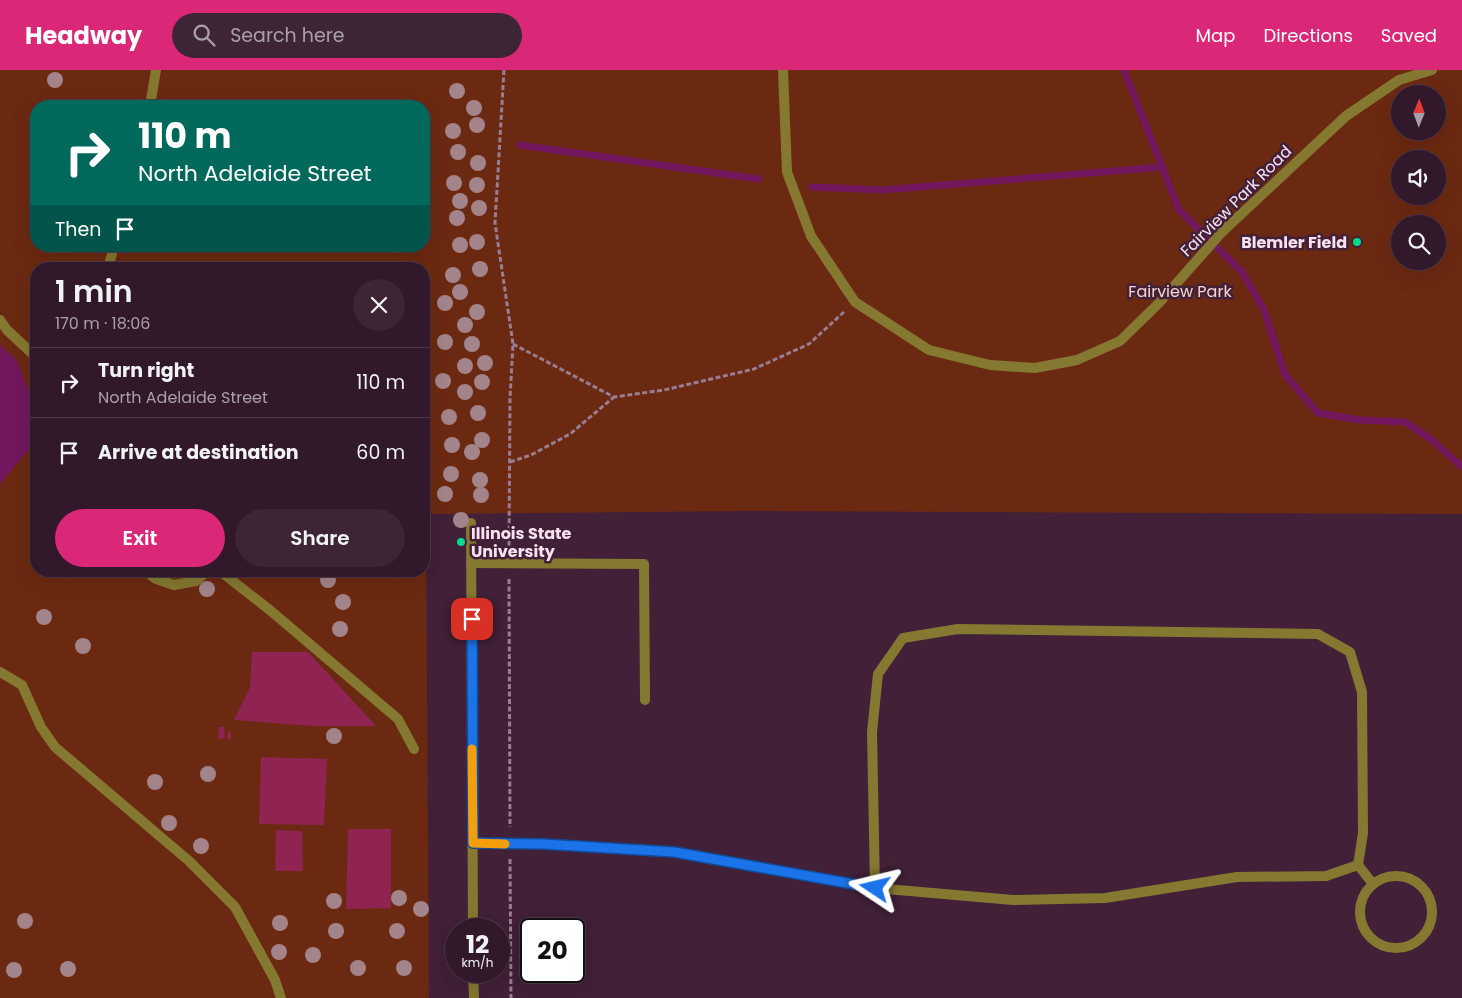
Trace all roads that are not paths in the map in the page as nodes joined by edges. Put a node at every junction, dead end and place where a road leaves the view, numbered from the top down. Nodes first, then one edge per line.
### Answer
1 (156, 70) edge
2 (783, 70) edge
3 (1432, 70) edge
4 (151, 100) edge
5 (0, 320) edge
6 (30, 351) edge
7 (471, 522) dead end
8 (471, 563) junction
9 (154, 577) edge
10 (200, 577) edge
11 (228, 577) edge
12 (0, 672) edge
13 (644, 700) dead end
14 (414, 749) dead end
15 (473, 843) junction
16 (1358, 865) junction
17 (1373, 884) junction
18 (875, 888) junction
19 (473, 918) edge
20 (473, 983) edge
21 (281, 998) edge
22 (474, 998) edge

1 - 4 street
2 - 3 street, Fairview Park Road
5 - 6 street
7 - 8 street
8 - 13 street
8 - 15 street
9 - 10 street
11 - 14 street
12 - 21 street
15 - 18 street
15 - 19 street
16 - 17 street
16 - 18 street
16 - 18 street
17 - 17 street
20 - 22 street

